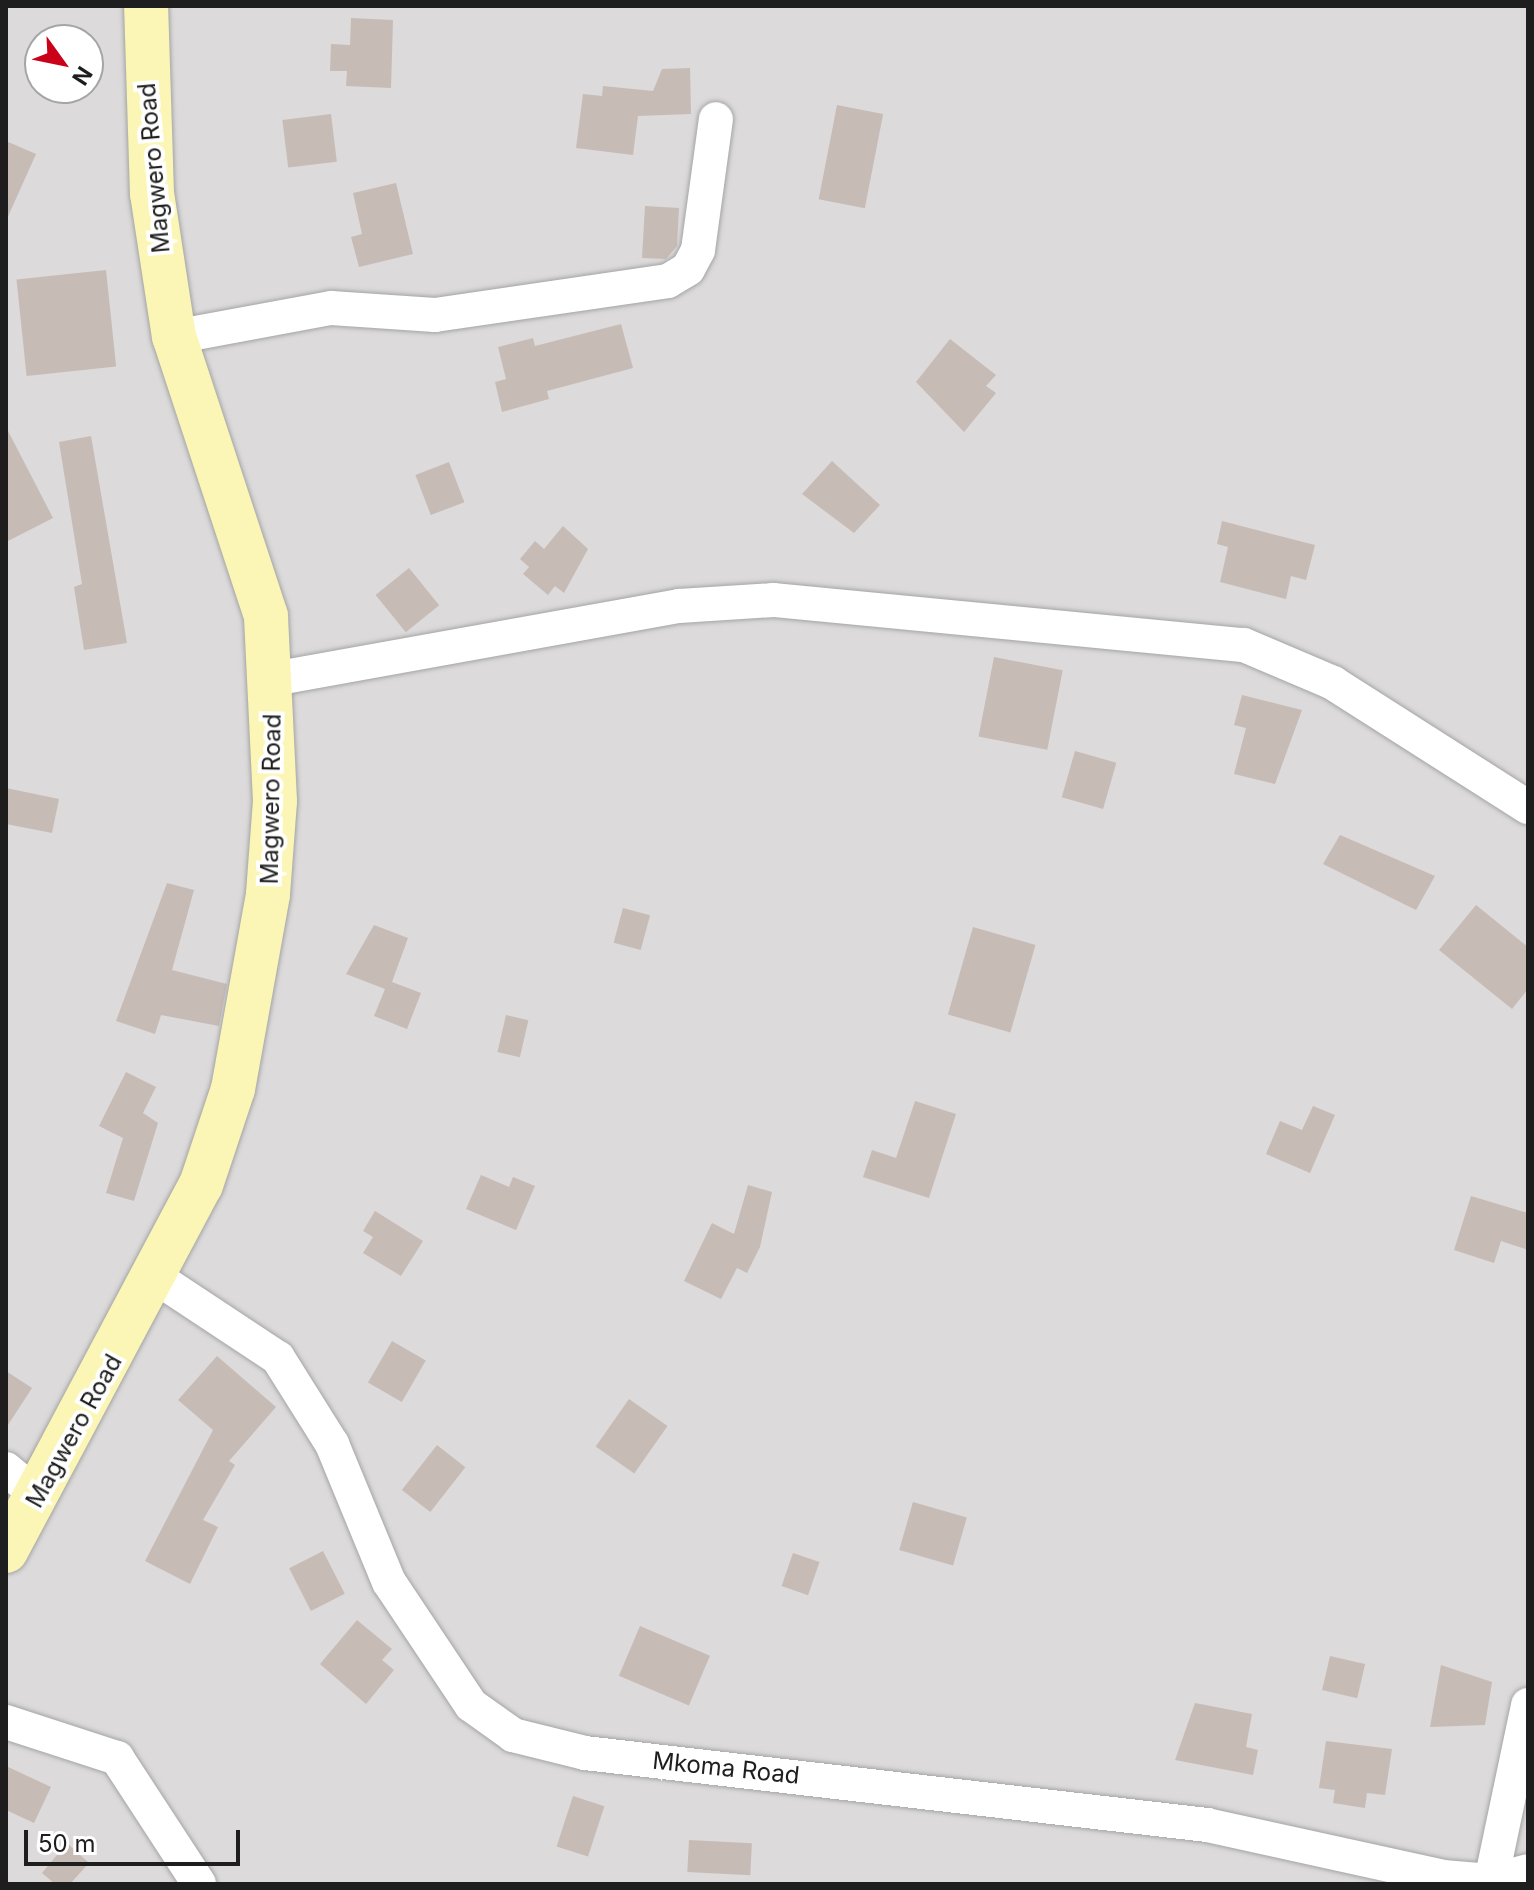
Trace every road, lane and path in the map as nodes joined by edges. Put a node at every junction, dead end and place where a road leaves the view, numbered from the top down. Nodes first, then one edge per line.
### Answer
1 (146, 6) edge
2 (716, 119) dead end
3 (174, 337) junction
4 (273, 679) junction
5 (1528, 807) edge
6 (157, 1278) junction
7 (22, 1482) edge
8 (6, 1551) edge
9 (1528, 1705) edge
10 (6, 1722) edge
11 (1528, 1871) edge
12 (1491, 1881) junction
13 (199, 1884) edge

1 - 3 street, Magwero Road
2 - 3 street
3 - 4 street, Magwero Road
4 - 5 street
4 - 6 street, Magwero Road
6 - 7 street, Magwero Road
6 - 12 street, Mkoma Road
7 - 8 street, Magwero Road
9 - 12 street
10 - 13 street
11 - 12 street, Mkoma Road

